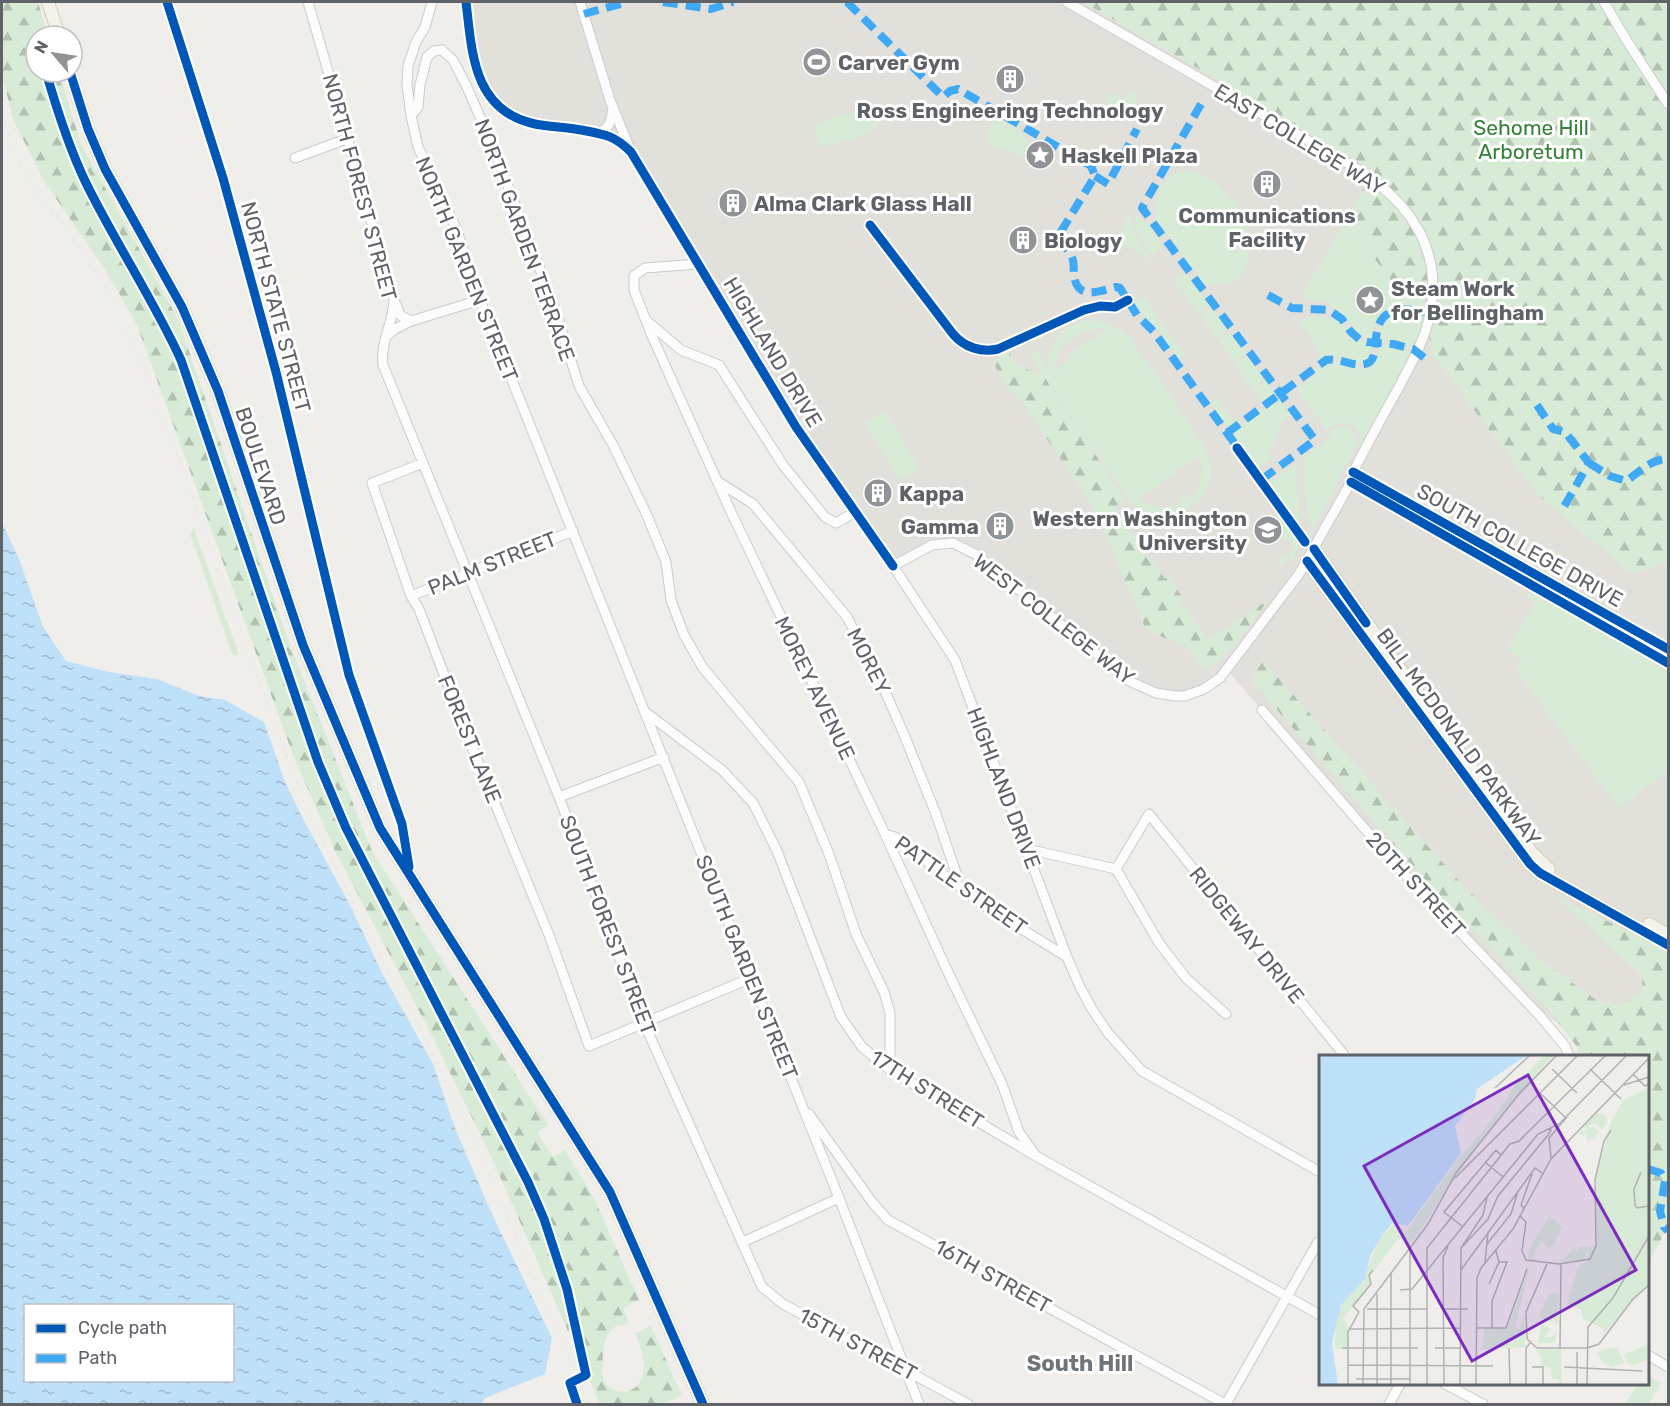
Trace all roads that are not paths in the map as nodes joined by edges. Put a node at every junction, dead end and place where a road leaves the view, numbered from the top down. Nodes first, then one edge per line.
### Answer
1 (48, 2) edge
2 (167, 2) edge
3 (308, 2) edge
4 (432, 2) edge
5 (466, 2) edge
6 (580, 2) edge
7 (1067, 2) edge
8 (1604, 2) edge
9 (55, 24) edge
10 (74, 84) edge
11 (1668, 104) edge
12 (613, 107) junction
13 (411, 116) junction
14 (596, 133) junction
15 (349, 138) junction
16 (631, 152) junction
17 (294, 158) dead end
18 (699, 264) junction
19 (394, 299) junction
20 (480, 300) junction
21 (411, 321) junction
22 (646, 321) junction
23 (385, 339) junction
24 (423, 463) junction
25 (1353, 472) junction
26 (717, 481) junction
27 (1351, 482) junction
28 (855, 512) junction
29 (573, 531) junction
30 (1310, 555) junction
31 (893, 566) junction
32 (467, 573) junction
33 (411, 596) junction
34 (1668, 649) edge
35 (1668, 663) edge
36 (642, 709) junction
37 (1262, 710) dead end
38 (664, 757) junction
39 (559, 797) junction
40 (885, 834) junction
41 (1028, 849) junction
42 (1116, 869) junction
43 (410, 876) junction
44 (957, 883) junction
45 (1668, 935) edge
46 (1668, 945) edge
47 (1067, 957) junction
48 (751, 978) junction
49 (1226, 1014) dead end
50 (644, 1023) junction
51 (1344, 1055) edge
52 (1569, 1055) edge
53 (890, 1070) junction
54 (801, 1102) junction
55 (1036, 1156) junction
56 (1319, 1171) edge
57 (839, 1198) junction
58 (743, 1242) junction
59 (1317, 1242) dead end
60 (756, 1274) joint
61 (1286, 1296) junction
62 (1319, 1314) edge
63 (1649, 1356) edge
64 (1668, 1367) edge
65 (905, 1370) junction
66 (1399, 1385) edge
67 (1449, 1385) edge
68 (704, 1403) edge
69 (919, 1404) edge
70 (969, 1404) edge
71 (1226, 1404) edge
72 (1389, 1404) edge
73 (1483, 1404) edge

1 - 9 main road
2 - 43 street, NORTH STATE STREET
3 - 15 street, NORTH FOREST STREET
4 - 13 street, NORTH GARDEN STREET
5 - 14 street
6 - 12 street, HIGHLAND DRIVE
7 - 25 street, EAST COLLEGE WAY
8 - 11 street
10 - 43 main road, BOULEVARD
12 - 14 street
12 - 16 street, HIGHLAND DRIVE
13 - 20 street, NORTH GARDEN STREET
13 - 53 street, NORTH GARDEN TERRACE
14 - 16 street
15 - 17 street
15 - 19 street, NORTH FOREST STREET
16 - 18 street, HIGHLAND DRIVE
18 - 22 street, MOREY AVENUE
18 - 28 street, HIGHLAND DRIVE
19 - 21 street
19 - 23 street, NORTH FOREST STREET
20 - 21 street
20 - 29 street, NORTH GARDEN STREET
21 - 23 street
22 - 26 street, MOREY AVENUE
22 - 28 street
23 - 24 street, NORTH FOREST STREET
24 - 32 street, NORTH FOREST STREET
24 - 33 street, FOREST LANE
25 - 27 street, WEST COLLEGE WAY
25 - 34 street, SOUTH COLLEGE DRIVE
26 - 40 street, MOREY AVENUE
26 - 44 street, MOREY
27 - 30 street, WEST COLLEGE WAY
27 - 35 street, SOUTH COLLEGE DRIVE
28 - 31 street, HIGHLAND DRIVE
29 - 32 street, PALM STREET
29 - 36 street, SOUTH GARDEN STREET
30 - 31 street, WEST COLLEGE WAY
30 - 45 main road, BILL MCDONALD PARKWAY
30 - 46 main road, BILL MCDONALD PARKWAY
31 - 41 street, HIGHLAND DRIVE
32 - 33 street, PALM STREET
32 - 39 street, SOUTH FOREST STREET
33 - 50 street, FOREST LANE
36 - 38 street, SOUTH GARDEN STREET
36 - 53 street, 17TH STREET
37 - 52 street, 20TH STREET
38 - 39 street
38 - 48 street, SOUTH GARDEN STREET
39 - 50 street, SOUTH FOREST STREET
40 - 44 street, PATTLE STREET
40 - 55 street, MOREY AVENUE
41 - 42 street
41 - 47 street, HIGHLAND DRIVE
42 - 49 street
42 - 51 street, RIDGEWAY DRIVE
43 - 68 main road, BOULEVARD
44 - 47 street, PATTLE STREET
47 - 56 street, HIGHLAND DRIVE
48 - 50 street
48 - 54 street, SOUTH GARDEN STREET
50 - 58 street, SOUTH FOREST STREET
53 - 55 street, 17TH STREET
54 - 57 street, SOUTH GARDEN STREET
54 - 71 street, 16TH STREET
55 - 61 street, 17TH STREET
57 - 58 street
57 - 65 street, SOUTH GARDEN STREET
58 - 60 street, SOUTH FOREST STREET
59 - 61 street
60 - 65 street, 15TH STREET
61 - 62 street, 17TH STREET
61 - 71 street
63 - 64 street
65 - 69 street, SOUTH GARDEN STREET
65 - 70 street, 15TH STREET
66 - 72 street
67 - 73 street

